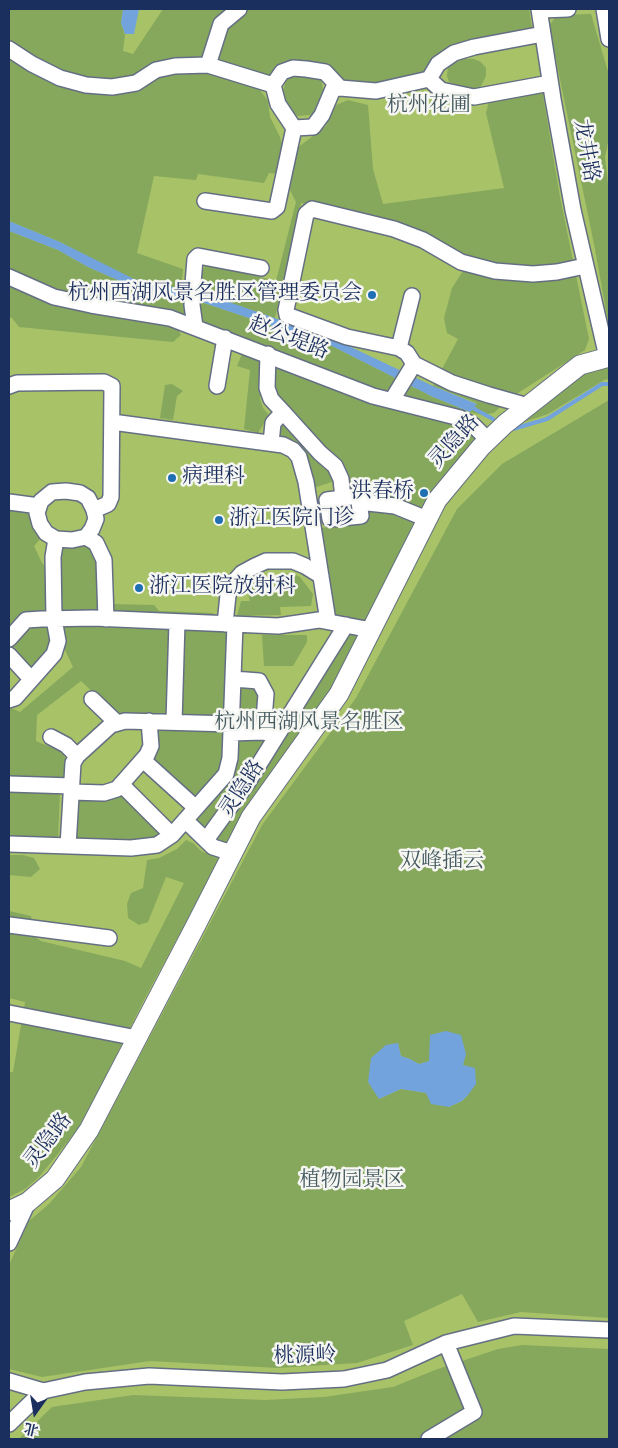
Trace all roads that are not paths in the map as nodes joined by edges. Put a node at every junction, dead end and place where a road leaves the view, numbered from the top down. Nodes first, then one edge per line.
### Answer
1 (239, 9) edge
2 (568, 9) edge
3 (604, 9) edge
4 (539, 10) edge
5 (543, 34) junction
6 (609, 39) edge
7 (9, 48) edge
8 (208, 65) junction
9 (428, 79) junction
10 (550, 83) junction
11 (273, 85) junction
12 (340, 88) junction
13 (294, 128) junction
14 (205, 201) dead end
15 (585, 266) junction
16 (260, 268) dead end
17 (9, 277) edge
18 (412, 296) dead end
19 (195, 327) junction
20 (225, 338) junction
21 (399, 348) junction
22 (268, 354) junction
23 (608, 357) edge
24 (412, 367) junction
25 (9, 386) edge
26 (217, 386) dead end
27 (392, 400) junction
28 (528, 406) junction
29 (283, 412) junction
30 (112, 422) junction
31 (488, 440) junction
32 (271, 443) junction
33 (343, 498) junction
34 (9, 502) edge
35 (359, 502) junction
36 (39, 506) junction
37 (94, 510) junction
38 (427, 518) junction
39 (86, 537) junction
40 (56, 539) junction
41 (321, 576) junction
42 (54, 619) junction
43 (106, 619) junction
44 (328, 621) junction
45 (177, 622) junction
46 (230, 624) junction
47 (346, 625) junction
48 (371, 630) junction
49 (9, 637) edge
50 (9, 655) edge
51 (31, 679) junction
52 (233, 679) junction
53 (92, 699) dead end
54 (9, 700) edge
55 (149, 721) junction
56 (174, 722) junction
57 (117, 723) junction
58 (231, 729) junction
59 (270, 734) junction
60 (51, 737) dead end
61 (77, 756) junction
62 (143, 760) junction
63 (9, 784) edge
64 (121, 784) junction
65 (71, 789) junction
66 (196, 808) junction
67 (185, 820) junction
68 (172, 835) junction
69 (206, 840) junction
70 (9, 844) edge
71 (68, 846) junction
72 (232, 853) junction
73 (9, 925) edge
74 (109, 938) dead end
75 (9, 1014) edge
76 (137, 1038) junction
77 (28, 1202) junction
78 (9, 1211) edge
79 (9, 1242) edge
80 (609, 1330) edge
81 (446, 1343) junction
82 (9, 1381) edge
83 (43, 1391) junction
84 (9, 1424) edge
85 (429, 1439) edge

1 - 8 street
2 - 4 street
3 - 6 street
4 - 5 street, 龙井路
5 - 9 street
5 - 10 street, 龙井路
7 - 8 street
8 - 11 street
9 - 10 street
9 - 12 street
10 - 15 street, 龙井路
11 - 12 street
11 - 13 street
12 - 13 street
13 - 14 street
15 - 21 street
15 - 23 street, 龙井路
16 - 19 street
17 - 19 street, 赵公堤路
18 - 21 street
19 - 20 street, 赵公堤路
20 - 22 street, 赵公堤路
20 - 26 street
21 - 24 street
22 - 27 street, 赵公堤路
22 - 29 street
23 - 28 main road, 灵隐路
24 - 27 street
24 - 28 street
25 - 30 street
27 - 31 street, 赵公堤路
28 - 31 main road, 灵隐路
29 - 32 street
29 - 33 street
30 - 32 street
30 - 37 street
31 - 38 main road, 灵隐路
32 - 41 street
33 - 35 street
33 - 35 street
34 - 36 street
35 - 38 street
36 - 37 street
36 - 40 street
37 - 39 street
38 - 48 main road, 灵隐路
39 - 40 street
39 - 43 street
40 - 42 street
41 - 44 street
41 - 46 street
42 - 43 street
42 - 49 street
42 - 51 street
43 - 45 street
44 - 46 street
44 - 47 street
45 - 46 street
45 - 56 street
46 - 52 street
47 - 48 street
47 - 59 street
48 - 72 main road, 灵隐路
50 - 51 street
51 - 54 street
52 - 58 street
52 - 59 street
53 - 57 street
55 - 56 street
55 - 57 street
55 - 62 street
56 - 58 street
57 - 61 street
58 - 59 street
58 - 66 street
59 - 69 street
60 - 61 street
61 - 65 street
62 - 64 street
62 - 66 street
63 - 65 street
64 - 65 street
64 - 68 street
65 - 71 street
66 - 67 street
67 - 68 street
67 - 69 street
68 - 71 street
69 - 72 street
70 - 71 street
72 - 76 main road, 灵隐路
73 - 74 street
75 - 76 street
76 - 77 main road, 灵隐路
77 - 78 main road, 灵隐路
77 - 79 street
80 - 81 street, 桃源岭
81 - 83 street, 桃源岭
81 - 85 street
82 - 83 street
83 - 84 street

